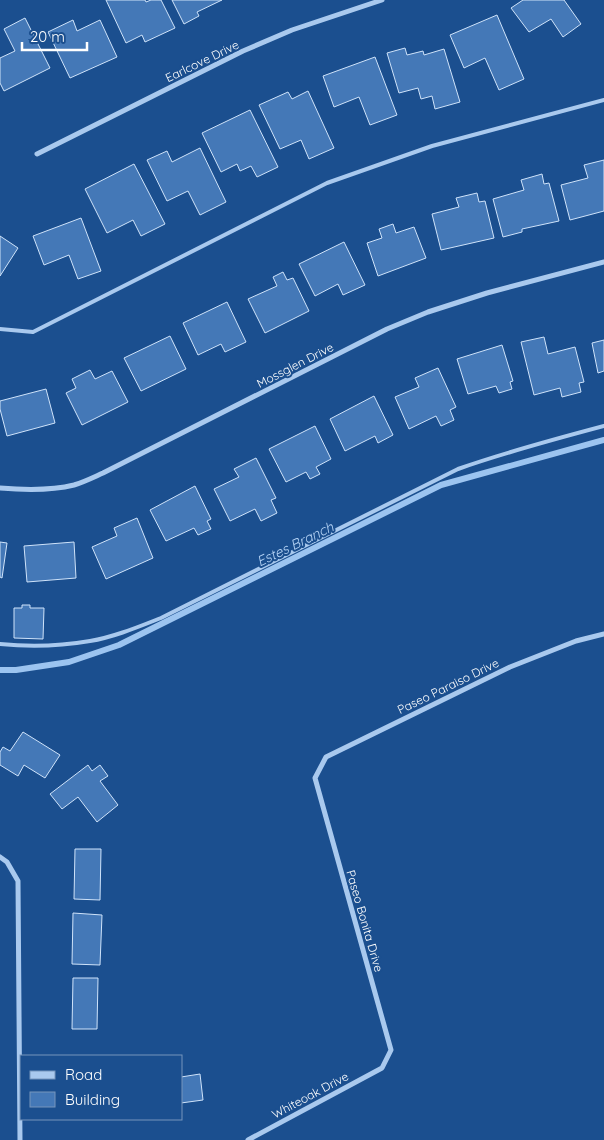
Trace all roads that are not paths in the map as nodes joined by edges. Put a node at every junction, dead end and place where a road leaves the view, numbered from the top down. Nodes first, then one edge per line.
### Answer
1 (382, 0) edge
2 (604, 100) edge
3 (36, 154) dead end
4 (604, 262) edge
5 (0, 329) edge
6 (604, 426) edge
7 (0, 488) edge
8 (604, 634) edge
9 (0, 644) edge
10 (315, 778) joint
11 (0, 857) edge
12 (382, 1068) joint
13 (20, 1140) edge
14 (248, 1140) edge

1 - 3 street, Earlcove Drive
2 - 5 lane
4 - 7 street, Mossglen Drive
6 - 9 lane
8 - 10 street, Paseo Paraiso Drive
10 - 12 street, Paseo Bonita Drive
11 - 13 street
12 - 14 street, Whiteoak Drive

